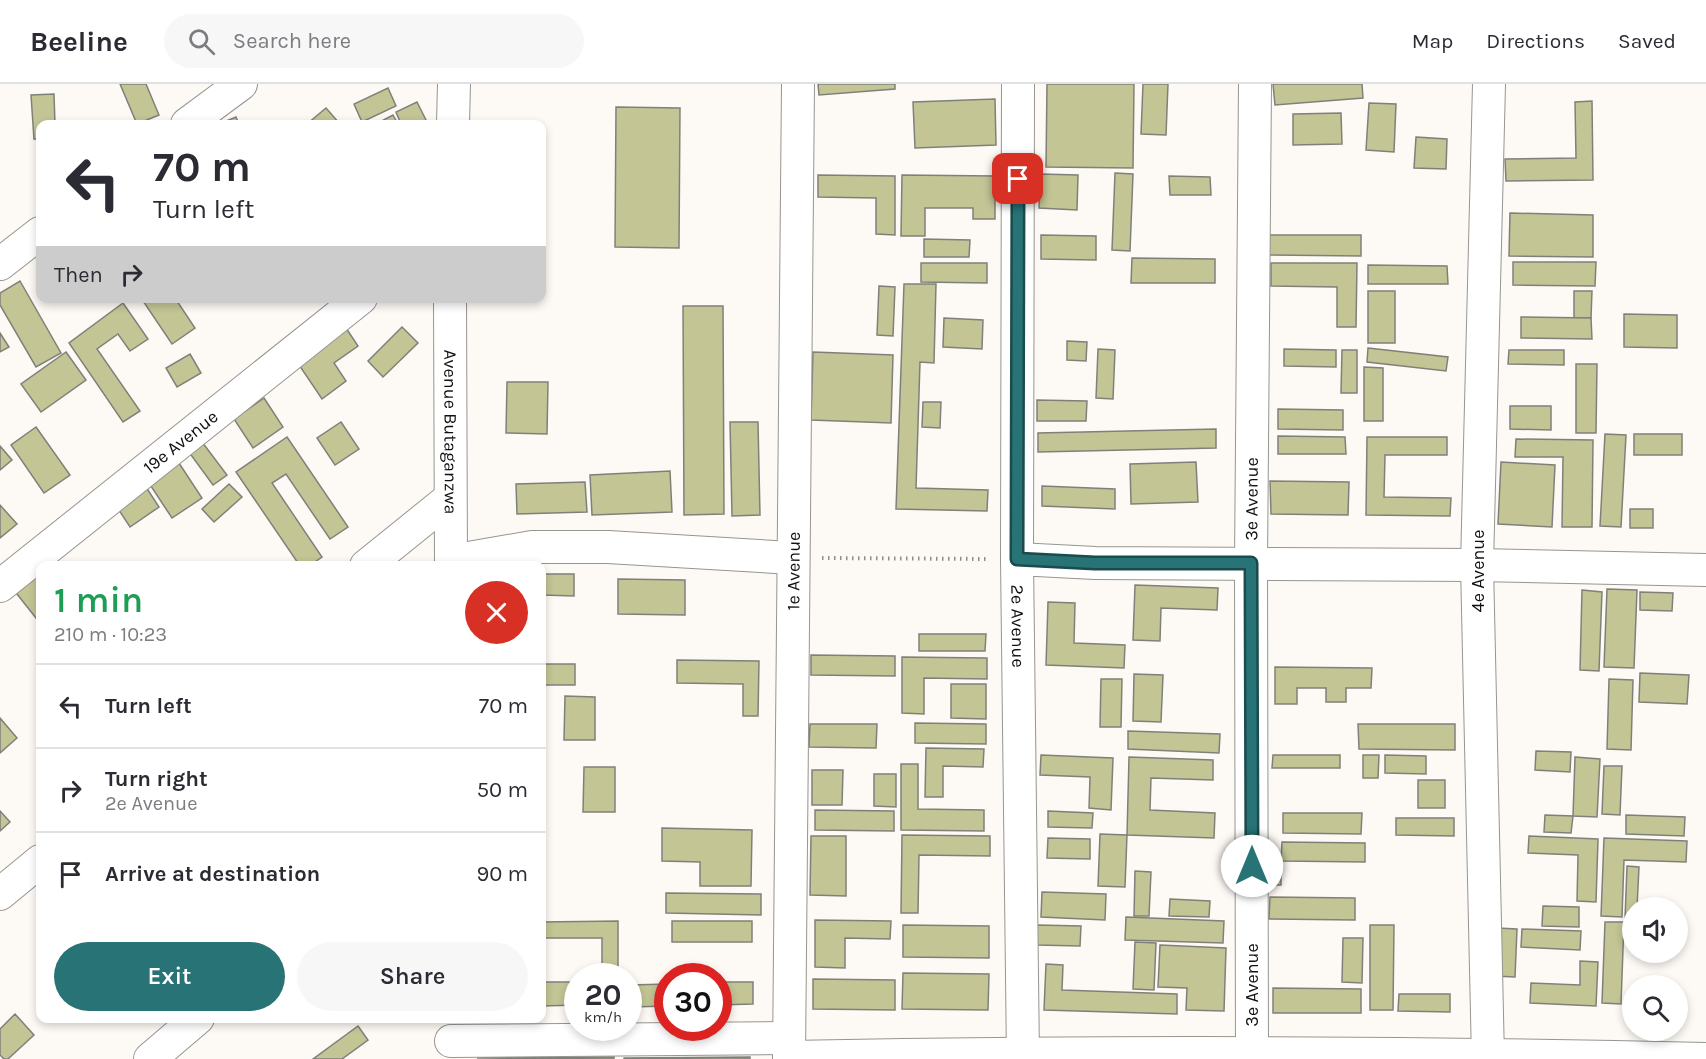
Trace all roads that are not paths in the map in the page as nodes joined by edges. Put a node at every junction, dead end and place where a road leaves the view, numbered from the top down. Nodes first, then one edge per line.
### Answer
1 (241, 84) edge
2 (454, 84) edge
3 (798, 84) edge
4 (1018, 84) edge
5 (1255, 84) edge
6 (1489, 84) edge
7 (192, 120) edge
8 (453, 120) edge
9 (36, 236) edge
10 (0, 264) edge
11 (355, 303) edge
12 (450, 303) edge
13 (449, 499) junction
14 (792, 558) junction
15 (1017, 559) junction
16 (372, 561) edge
17 (451, 561) edge
18 (461, 561) edge
19 (1251, 563) junction
20 (1477, 565) junction
21 (1706, 570) edge
22 (0, 586) edge
23 (36, 864) edge
24 (0, 894) edge
25 (192, 1023) edge
26 (451, 1039) edge
27 (788, 1051) edge
28 (1023, 1056) edge
29 (1252, 1056) edge
30 (1488, 1056) edge
31 (150, 1059) edge
32 (1706, 1059) edge

1 - 7 street
2 - 8 street
3 - 14 street, 1e Avenue
4 - 15 street, 2e Avenue
5 - 19 street, 3e Avenue
6 - 20 street, 4e Avenue
9 - 10 street
11 - 22 street, 19e Avenue
12 - 13 street, Avenue Butaganzwa
13 - 16 street
13 - 17 street, Avenue Butaganzwa
14 - 18 street
14 - 27 street, 1e Avenue
15 - 19 street
15 - 28 street, 2e Avenue
19 - 20 street
19 - 29 street, 3e Avenue
20 - 21 street
20 - 30 street, 4e Avenue
23 - 24 street
25 - 31 street
26 - 27 street
27 - 28 street
28 - 29 street
29 - 30 street
30 - 32 street

